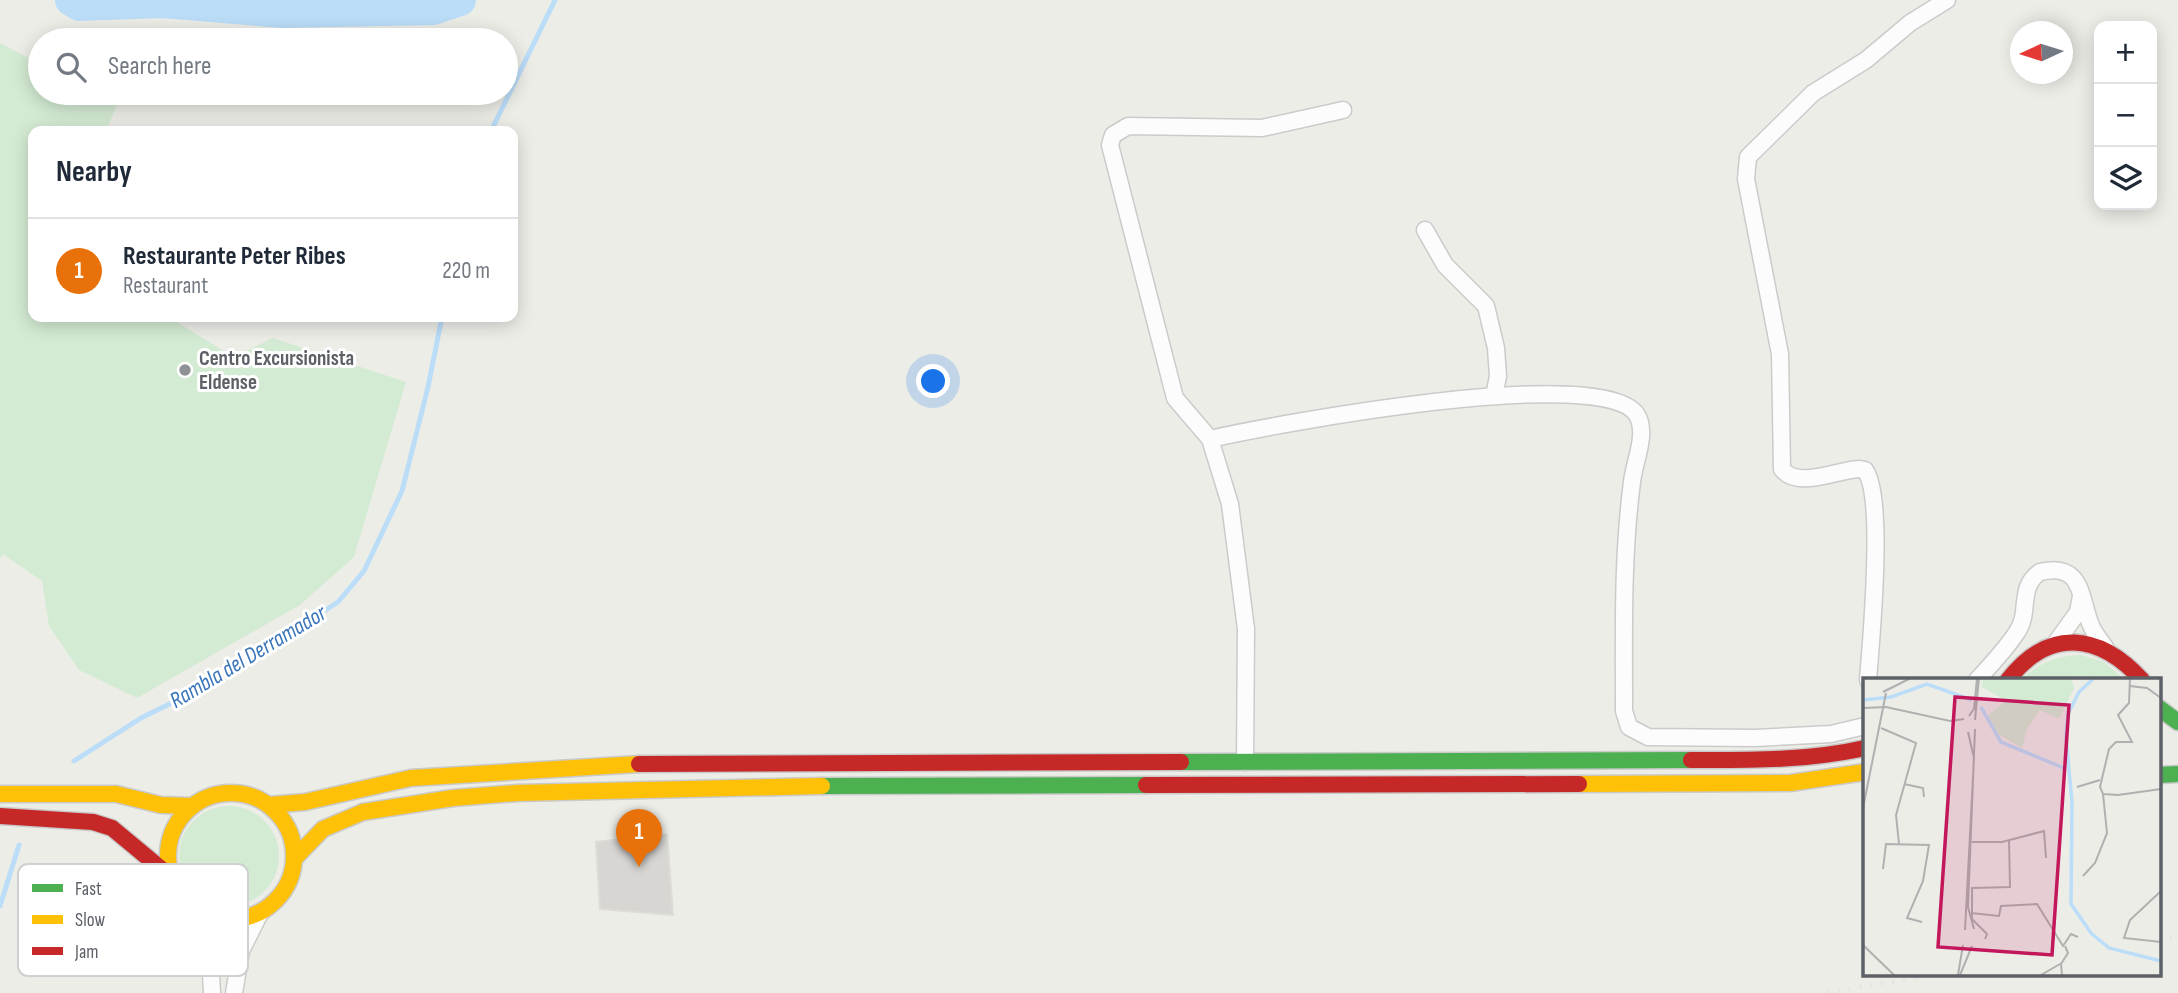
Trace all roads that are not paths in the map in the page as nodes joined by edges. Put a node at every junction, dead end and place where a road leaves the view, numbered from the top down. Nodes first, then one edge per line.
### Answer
1 (1947, 0) edge
2 (1343, 110) dead end
3 (1425, 230) dead end
4 (1494, 396) junction
5 (1210, 439) junction
6 (2082, 593) junction
7 (2054, 644) junction
8 (2105, 647) junction
9 (1868, 678) edge
10 (1980, 678) edge
11 (2010, 678) edge
12 (2140, 678) edge
13 (2160, 709) edge
14 (2178, 722) edge
15 (1863, 726) edge
16 (1863, 748) edge
17 (1245, 762) junction
18 (1863, 772) edge
19 (2178, 774) edge
20 (2160, 775) edge
21 (0, 794) edge
22 (269, 805) junction
23 (191, 806) junction
24 (0, 816) edge
25 (294, 859) junction
26 (155, 864) edge
27 (168, 864) edge
28 (260, 913) junction
29 (248, 916) edge
30 (248, 937) edge

1 - 9 street
2 - 5 street
3 - 4 street
4 - 5 street
4 - 15 street
5 - 17 street
6 - 7 street
6 - 8 street
6 - 10 street
7 - 8 street
7 - 11 street
8 - 12 street
13 - 14 street
16 - 17 street
17 - 22 street
18 - 25 street
19 - 20 street
21 - 23 street
22 - 23 street
22 - 25 street
23 - 27 street
24 - 26 street
25 - 28 street
28 - 29 street
28 - 30 street

